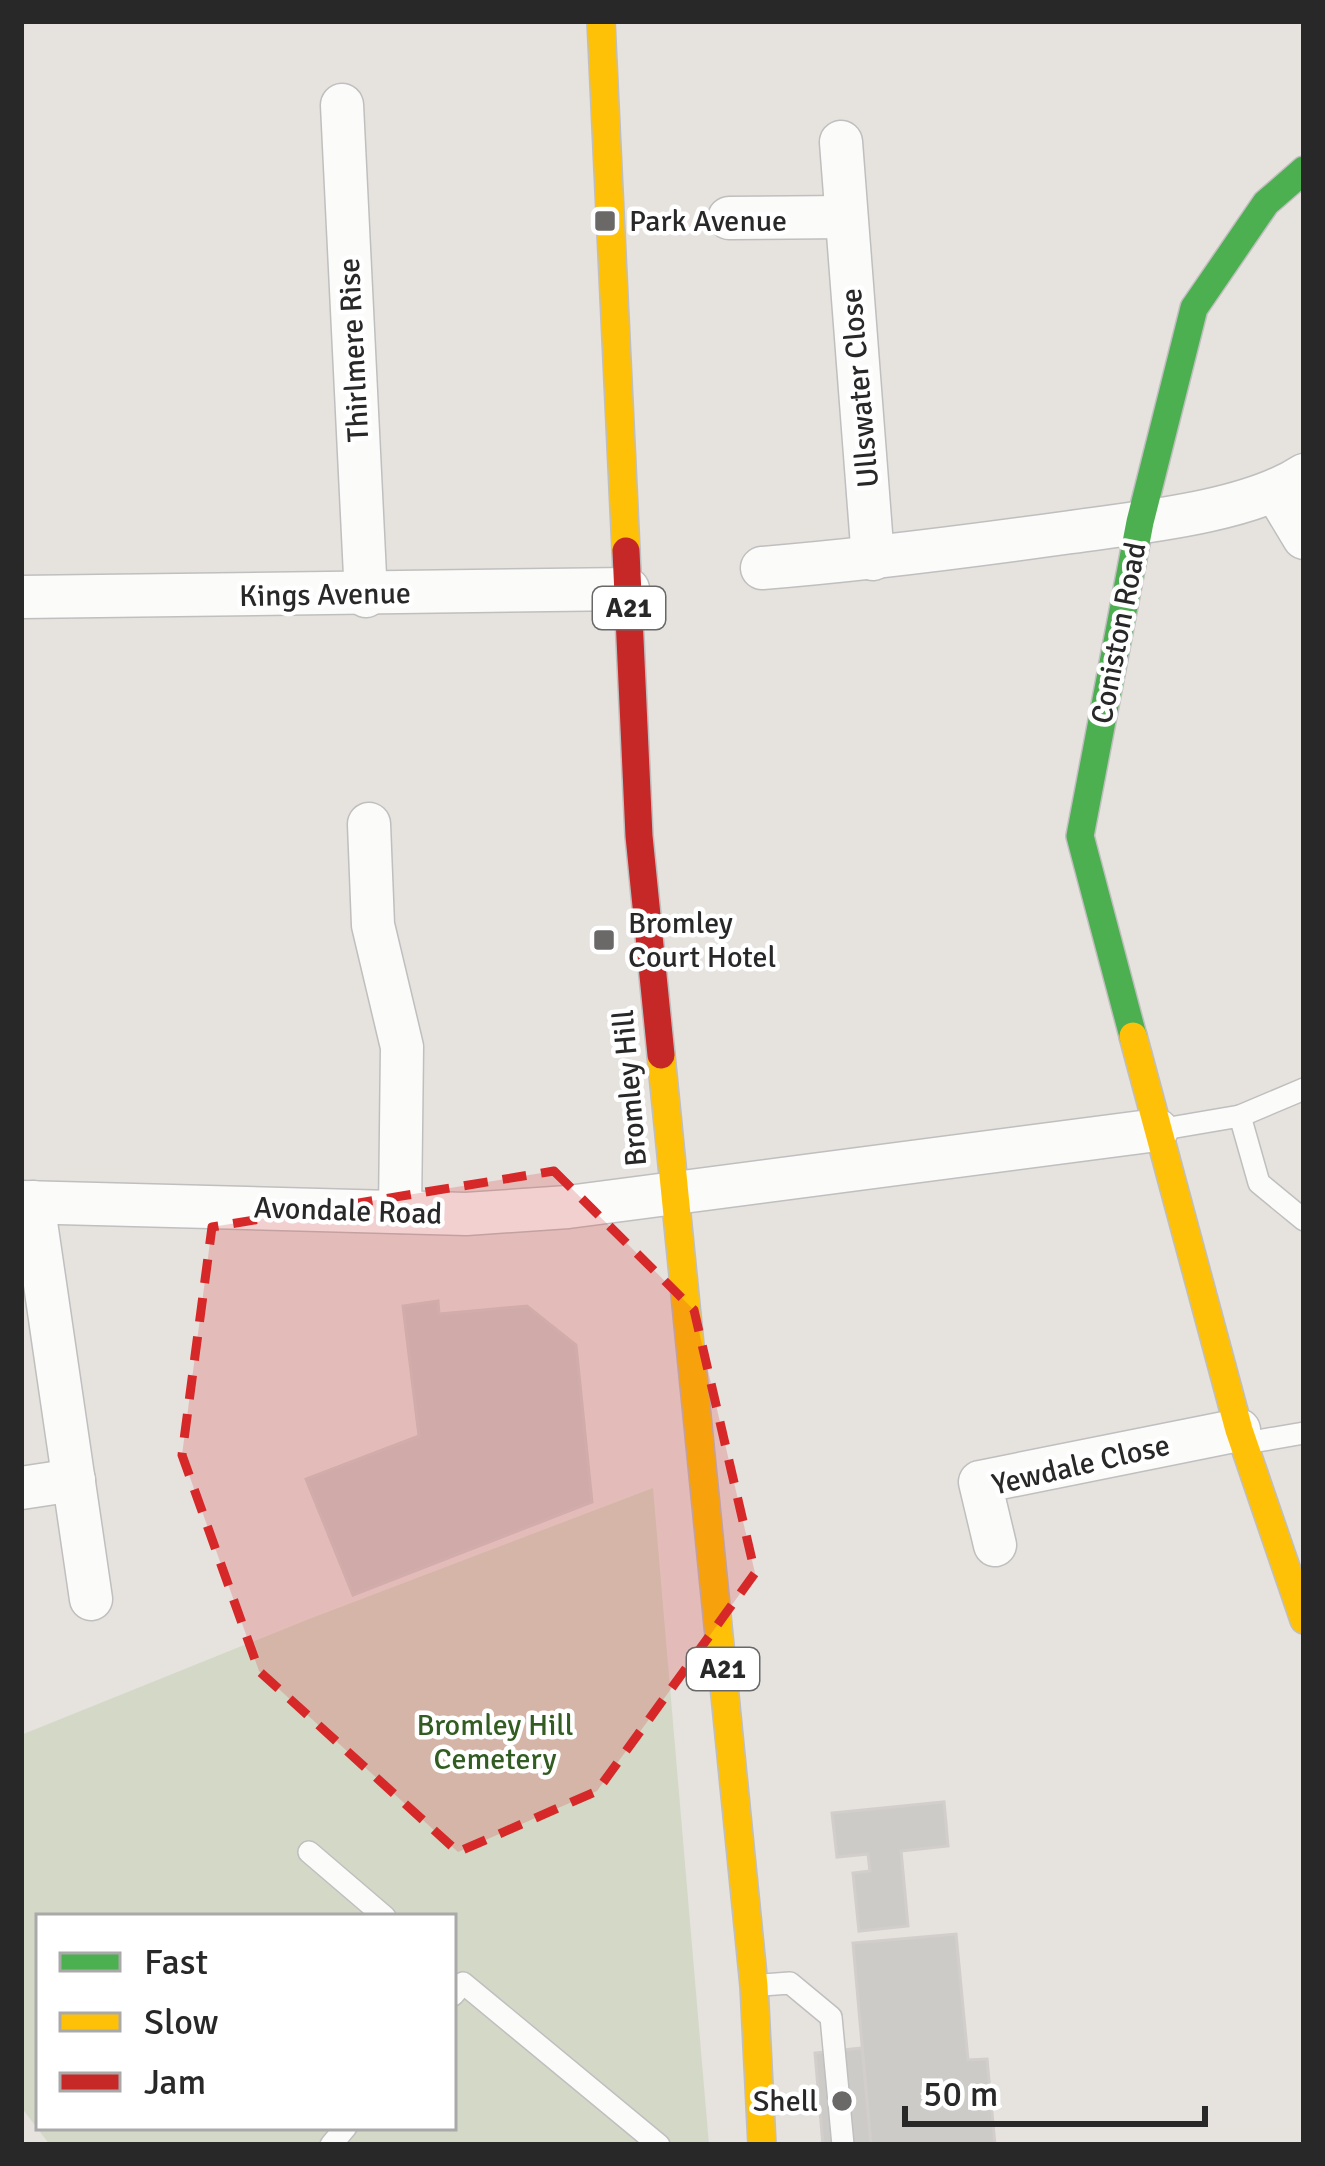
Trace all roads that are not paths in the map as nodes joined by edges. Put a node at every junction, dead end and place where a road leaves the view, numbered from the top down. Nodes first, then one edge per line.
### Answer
1 (601, 21) edge
2 (342, 105) dead end
3 (842, 142) dead end
4 (1304, 170) edge
5 (846, 217) junction
6 (729, 218) dead end
7 (1290, 484) edge
8 (1141, 522) junction
9 (1304, 538) edge
10 (873, 559) junction
11 (762, 568) dead end
12 (628, 590) junction
13 (366, 596) junction
14 (21, 597) edge
15 (368, 824) dead end
16 (1304, 1089) edge
17 (1240, 1116) junction
18 (1157, 1130) junction
19 (673, 1194) junction
20 (27, 1202) edge
21 (400, 1212) junction
22 (1304, 1220) edge
23 (1304, 1432) edge
24 (1242, 1437) junction
25 (74, 1480) junction
26 (21, 1488) edge
27 (994, 1545) dead end
28 (1296, 1573) edge
29 (92, 1598) dead end
30 (1304, 1620) edge
31 (309, 1852) dead end
32 (381, 1914) edge
33 (456, 1985) edge
34 (754, 1986) junction
35 (659, 2145) edge
36 (762, 2145) edge
37 (843, 2145) edge

1 - 12 main road, Bromley Hill / A21
2 - 13 street, Thirlmere Rise
3 - 5 street, Ullswater Close
4 - 8 main road, Coniston Road
5 - 6 street
5 - 10 street, Ullswater Close
7 - 8 street
7 - 9 street
8 - 10 street
8 - 18 main road, Coniston Road
10 - 11 street
12 - 13 street, Kings Avenue
12 - 19 main road, Bromley Hill / A21
13 - 14 street, Kings Avenue
15 - 21 street
16 - 17 lane
17 - 18 lane
17 - 22 lane
18 - 19 street
18 - 24 main road, Coniston Road
19 - 21 street, Avondale Road
19 - 34 main road, Bromley Hill / A21
20 - 21 street, Avondale Road
20 - 25 street
23 - 24 lane
24 - 27 street, Yewdale Close
24 - 28 main road, Coniston Road
25 - 26 street
25 - 29 street
28 - 30 main road, Coniston Road
31 - 32 lane
33 - 35 lane
34 - 36 main road, Bromley Hill / A21
34 - 37 lane

